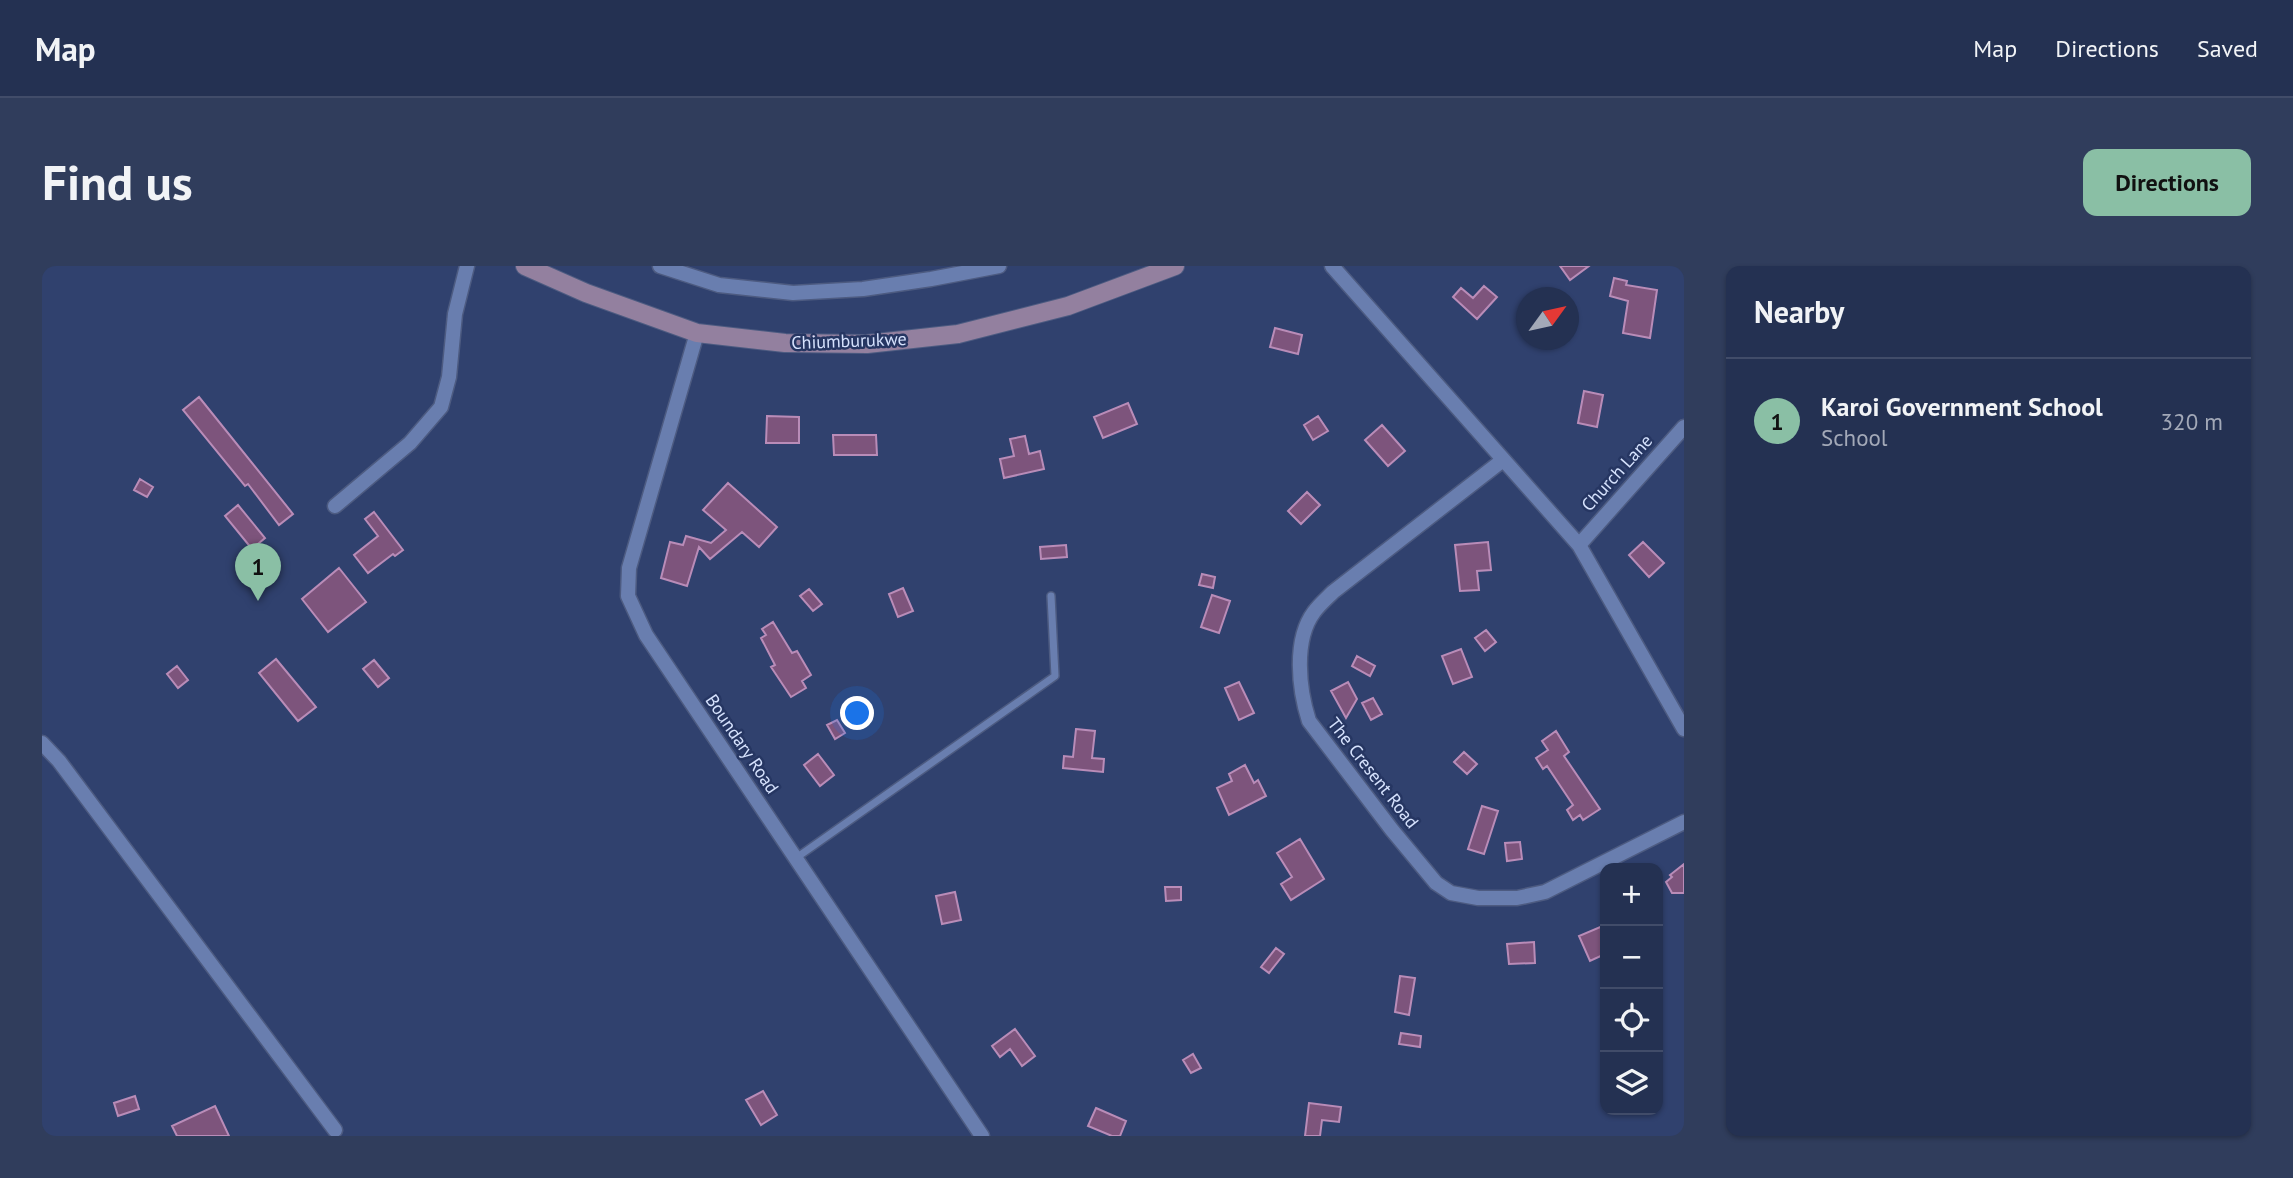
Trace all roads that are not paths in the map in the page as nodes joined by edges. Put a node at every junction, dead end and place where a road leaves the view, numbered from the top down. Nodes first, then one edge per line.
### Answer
1 (467, 266) edge
2 (525, 266) edge
3 (660, 266) edge
4 (999, 266) edge
5 (1175, 266) edge
6 (1332, 266) edge
7 (697, 333) junction
8 (1684, 427) edge
9 (1503, 460) junction
10 (335, 506) dead end
11 (1579, 545) junction
12 (1051, 596) dead end
13 (1684, 729) edge
14 (42, 744) edge
15 (1684, 822) edge
16 (796, 858) junction
17 (335, 1130) dead end
18 (982, 1136) edge

1 - 10 street
2 - 7 street, Chiumburukwe
3 - 4 street
5 - 7 street, Chiumburukwe
6 - 9 street
7 - 16 street, Boundary Road
8 - 11 street, Church Lane
9 - 11 street
9 - 15 street, The Cresent Road
11 - 13 street
12 - 16 lane
14 - 17 street
16 - 18 street, Boundary Road

